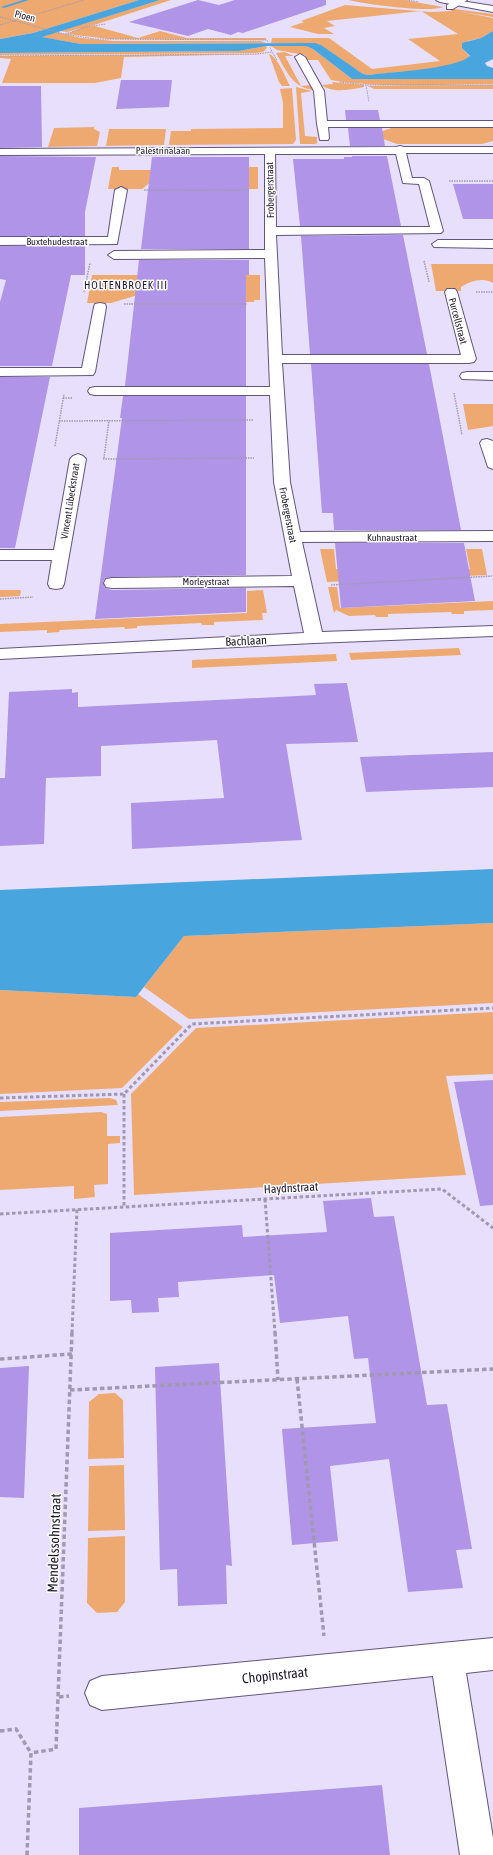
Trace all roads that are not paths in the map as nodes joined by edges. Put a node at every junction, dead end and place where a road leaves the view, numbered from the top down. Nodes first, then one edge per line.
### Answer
1 (440, 0) edge
2 (472, 0) edge
3 (457, 3) edge
4 (493, 3) edge
5 (493, 9) edge
6 (300, 57) dead end
7 (322, 124) junction
8 (493, 124) edge
9 (326, 149) junction
10 (270, 150) junction
11 (400, 150) junction
12 (428, 150) junction
13 (493, 150) edge
14 (0, 152) edge
15 (431, 163) dead end
16 (121, 190) road end
17 (271, 231) junction
18 (0, 241) edge
19 (438, 244) dead end
20 (493, 244) edge
21 (272, 254) junction
22 (114, 255) dead end
23 (451, 292) road end
24 (100, 307) road end
25 (275, 359) junction
26 (0, 372) edge
27 (467, 376) dead end
28 (493, 376) edge
29 (95, 390) dead end
30 (277, 391) junction
31 (487, 442) road end
32 (78, 459) road end
33 (493, 464) edge
34 (493, 536) edge
35 (292, 537) junction
36 (0, 555) edge
37 (62, 555) junction
38 (112, 583) dead end
39 (56, 584) dead end
40 (301, 584) junction
41 (493, 631) edge
42 (314, 638) junction
43 (0, 654) edge
44 (493, 1654) edge
45 (447, 1658) junction
46 (102, 1693) dead end
47 (478, 1855) edge

1 - 3 street
2 - 4 street
3 - 5 street
6 - 7 street
7 - 8 street
7 - 9 street
9 - 10 street, Palestrinalaan
9 - 11 street, Palestrinalaan
10 - 14 street, Palestrinalaan
10 - 17 street, Frobergerstraat
11 - 12 street, Palestrinalaan
11 - 17 street, Frobergerstraat
12 - 13 street, Palestrinalaan
12 - 15 street
16 - 18 street, Buxtehudestraat
17 - 21 street, Frobergerstraat
19 - 20 street
21 - 22 street
21 - 25 street, Frobergerstraat
23 - 25 street, Purcellstraat
24 - 26 street
25 - 30 street, Frobergerstraat
27 - 28 street
29 - 30 street
30 - 35 street, Frobergerstraat
31 - 33 street
32 - 37 street, Vincent Lübeckstraat
34 - 35 street, Kuhnaustraat
35 - 40 street, Frobergerstraat
36 - 37 street
37 - 39 street, Vincent Lübeckstraat
38 - 40 street, Morleystraat
40 - 42 street, Frobergerstraat
41 - 42 street, Bachlaan
42 - 43 street, Bachlaan
44 - 45 street, Chopinstraat
45 - 46 street, Chopinstraat
45 - 47 street

